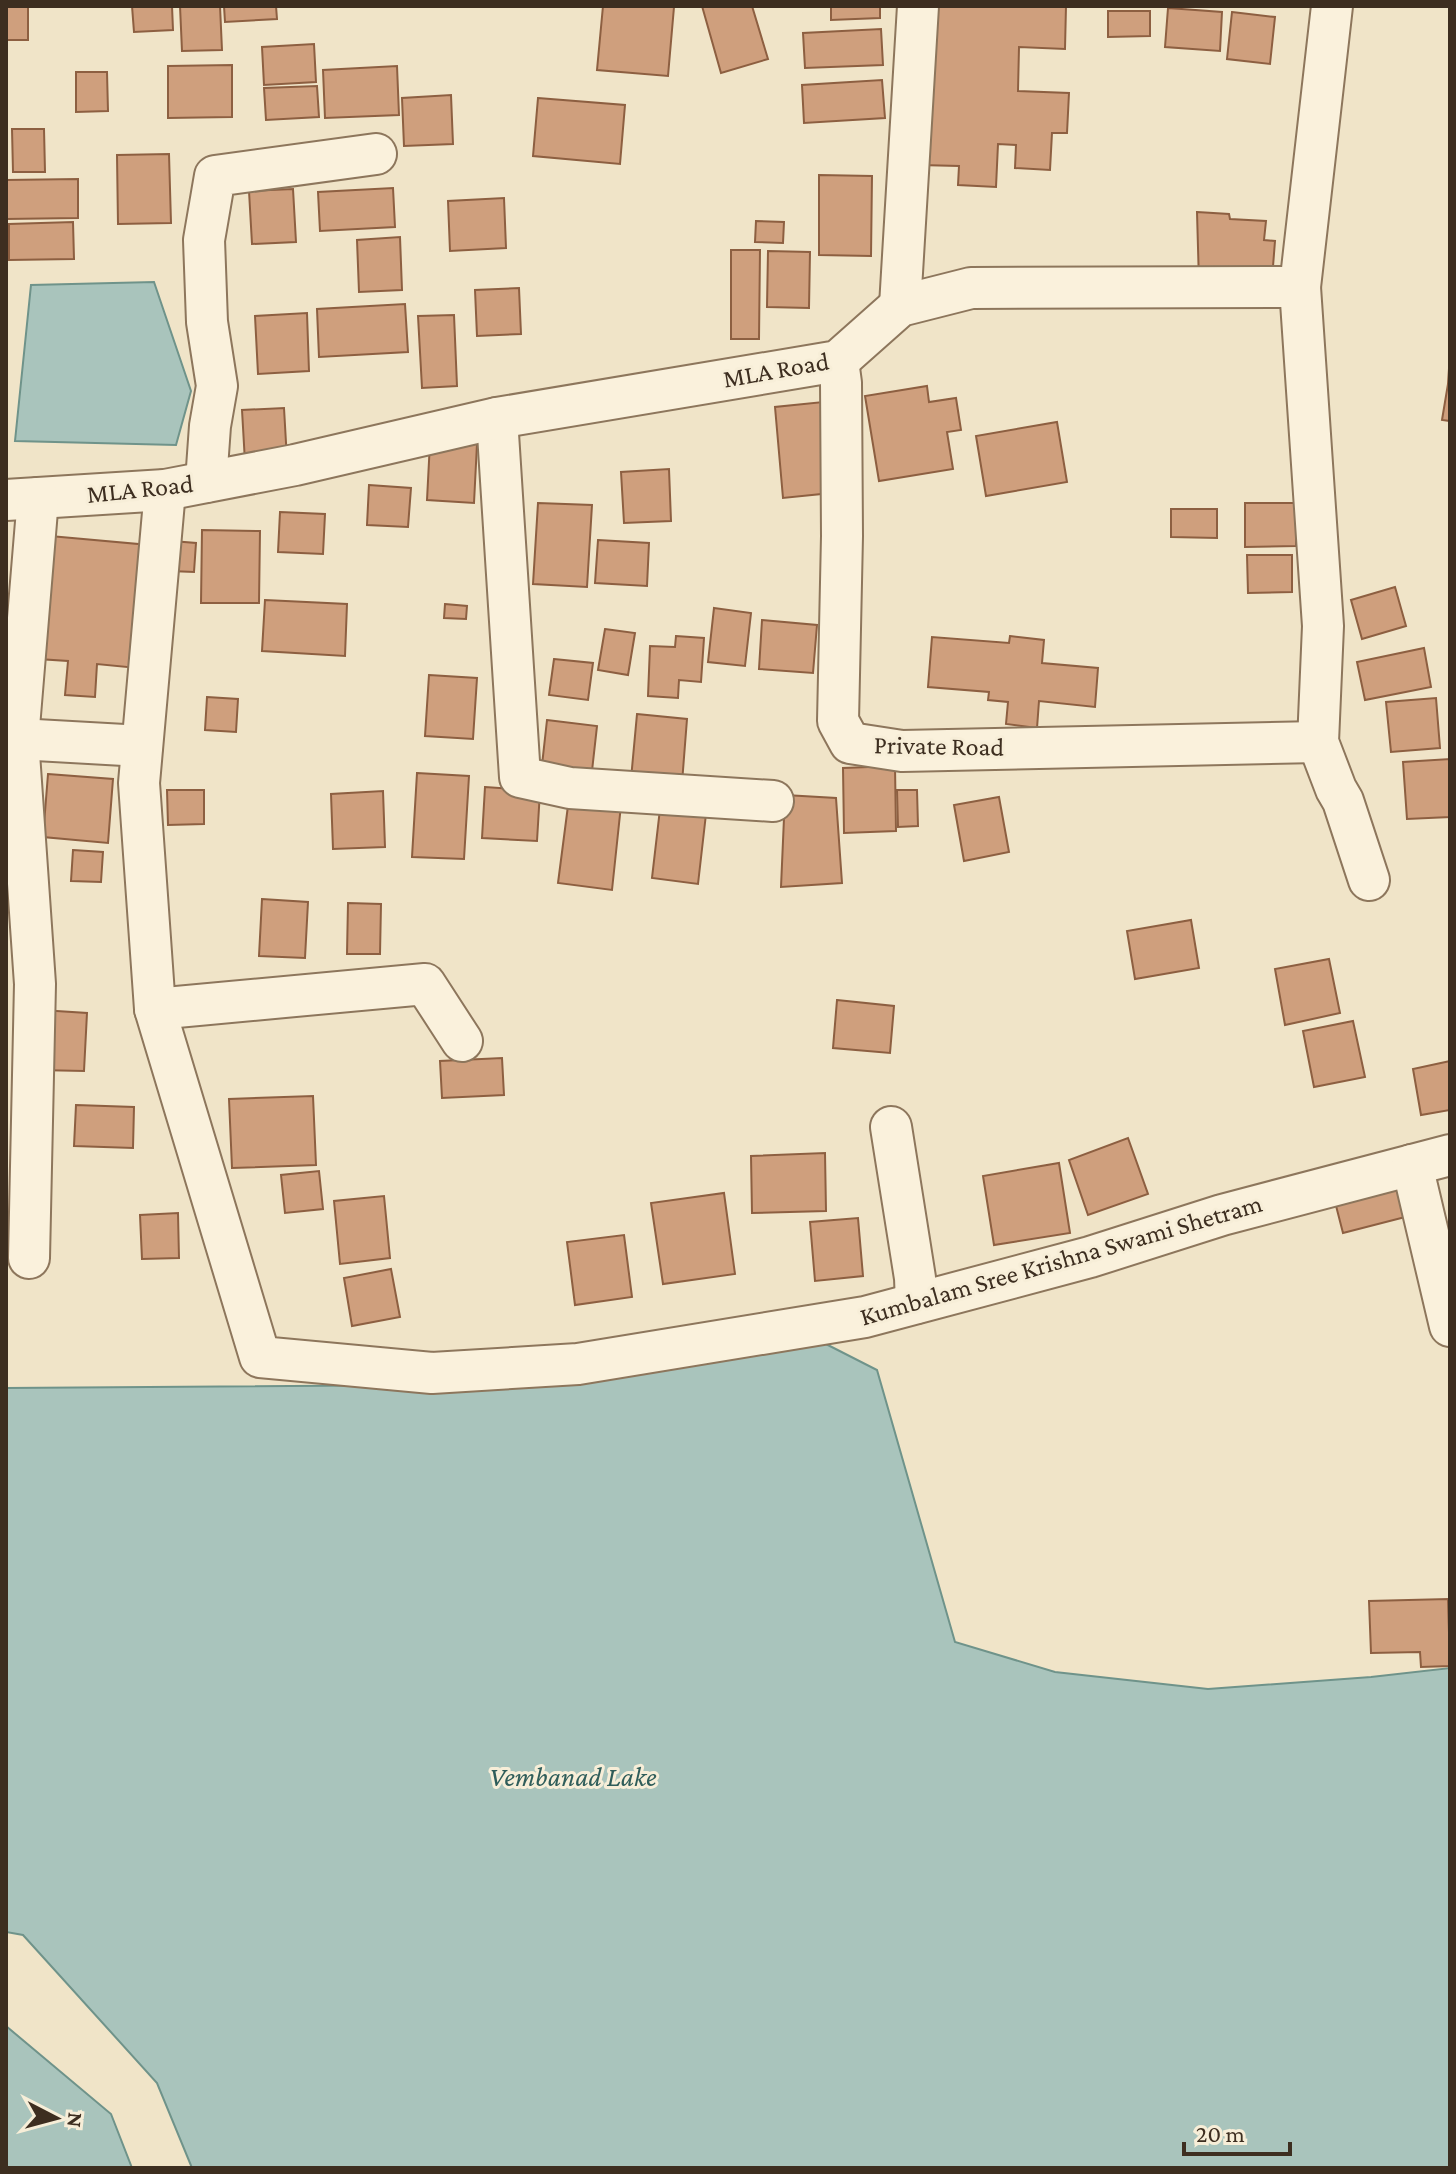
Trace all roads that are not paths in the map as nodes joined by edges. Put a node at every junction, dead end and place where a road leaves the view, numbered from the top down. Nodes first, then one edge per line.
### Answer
1 (918, 6) edge
2 (1332, 6) edge
3 (376, 154) dead end
4 (1300, 287) junction
5 (900, 306) junction
6 (838, 361) junction
7 (497, 418) junction
8 (206, 482) junction
9 (165, 490) junction
10 (22, 499) edge
11 (18, 739) junction
12 (1318, 742) junction
13 (142, 746) junction
14 (773, 801) dead end
15 (1369, 880) dead end
16 (155, 1009) junction
17 (462, 1041) dead end
18 (891, 1127) dead end
19 (1450, 1155) edge
20 (1412, 1165) junction
21 (29, 1258) dead end
22 (916, 1303) junction
23 (1450, 1326) edge

1 - 5 street
2 - 4 street
3 - 8 street
4 - 5 street, MLA Road
4 - 12 street
5 - 6 street, MLA Road
6 - 7 street, MLA Road
6 - 12 street, Private Road
7 - 8 street, MLA Road
7 - 14 street
8 - 9 street, MLA Road
9 - 10 street, MLA Road
9 - 13 street, Kumbalam Sree Krishna Swami Shetram
10 - 11 street
11 - 13 street
11 - 21 street
12 - 15 street
13 - 16 street, Kumbalam Sree Krishna Swami Shetram
16 - 17 street
16 - 22 street, Kumbalam Sree Krishna Swami Shetram
18 - 22 street
19 - 20 street, Kumbalam Sree Krishna Swami Shetram
20 - 22 street, Kumbalam Sree Krishna Swami Shetram
20 - 23 street

